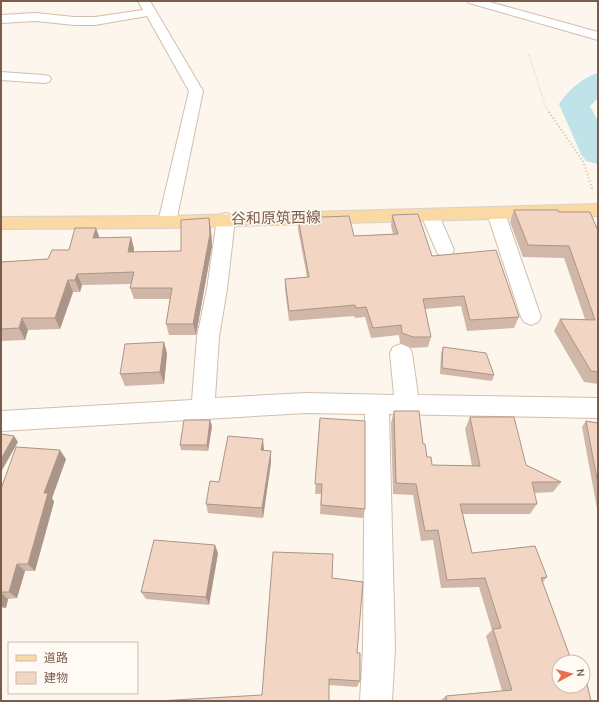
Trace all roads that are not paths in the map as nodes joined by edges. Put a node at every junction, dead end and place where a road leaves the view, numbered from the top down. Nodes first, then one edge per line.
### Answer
1 (473, 1) edge
2 (147, 6) edge
3 (1, 19) edge
4 (598, 36) edge
5 (1, 76) edge
6 (44, 79) dead end
7 (597, 204) edge
8 (496, 213) junction
9 (430, 215) junction
10 (226, 219) junction
11 (167, 222) junction
12 (1, 223) edge
13 (445, 250) dead end
14 (531, 317) dead end
15 (401, 353) dead end
16 (377, 404) junction
17 (407, 404) junction
18 (598, 408) edge
19 (203, 409) junction
20 (1, 422) edge
21 (376, 701) edge

1 - 4 street
2 - 3 street
2 - 11 street
5 - 6 street
7 - 8 main road, 谷和原筑西線
8 - 9 main road, 谷和原筑西線
8 - 14 street
9 - 10 main road, 谷和原筑西線
9 - 13 street
10 - 11 main road, 谷和原筑西線
10 - 19 street
11 - 12 main road, 谷和原筑西線
15 - 17 street
16 - 17 street
16 - 19 street
16 - 21 street
17 - 18 street
19 - 20 street

